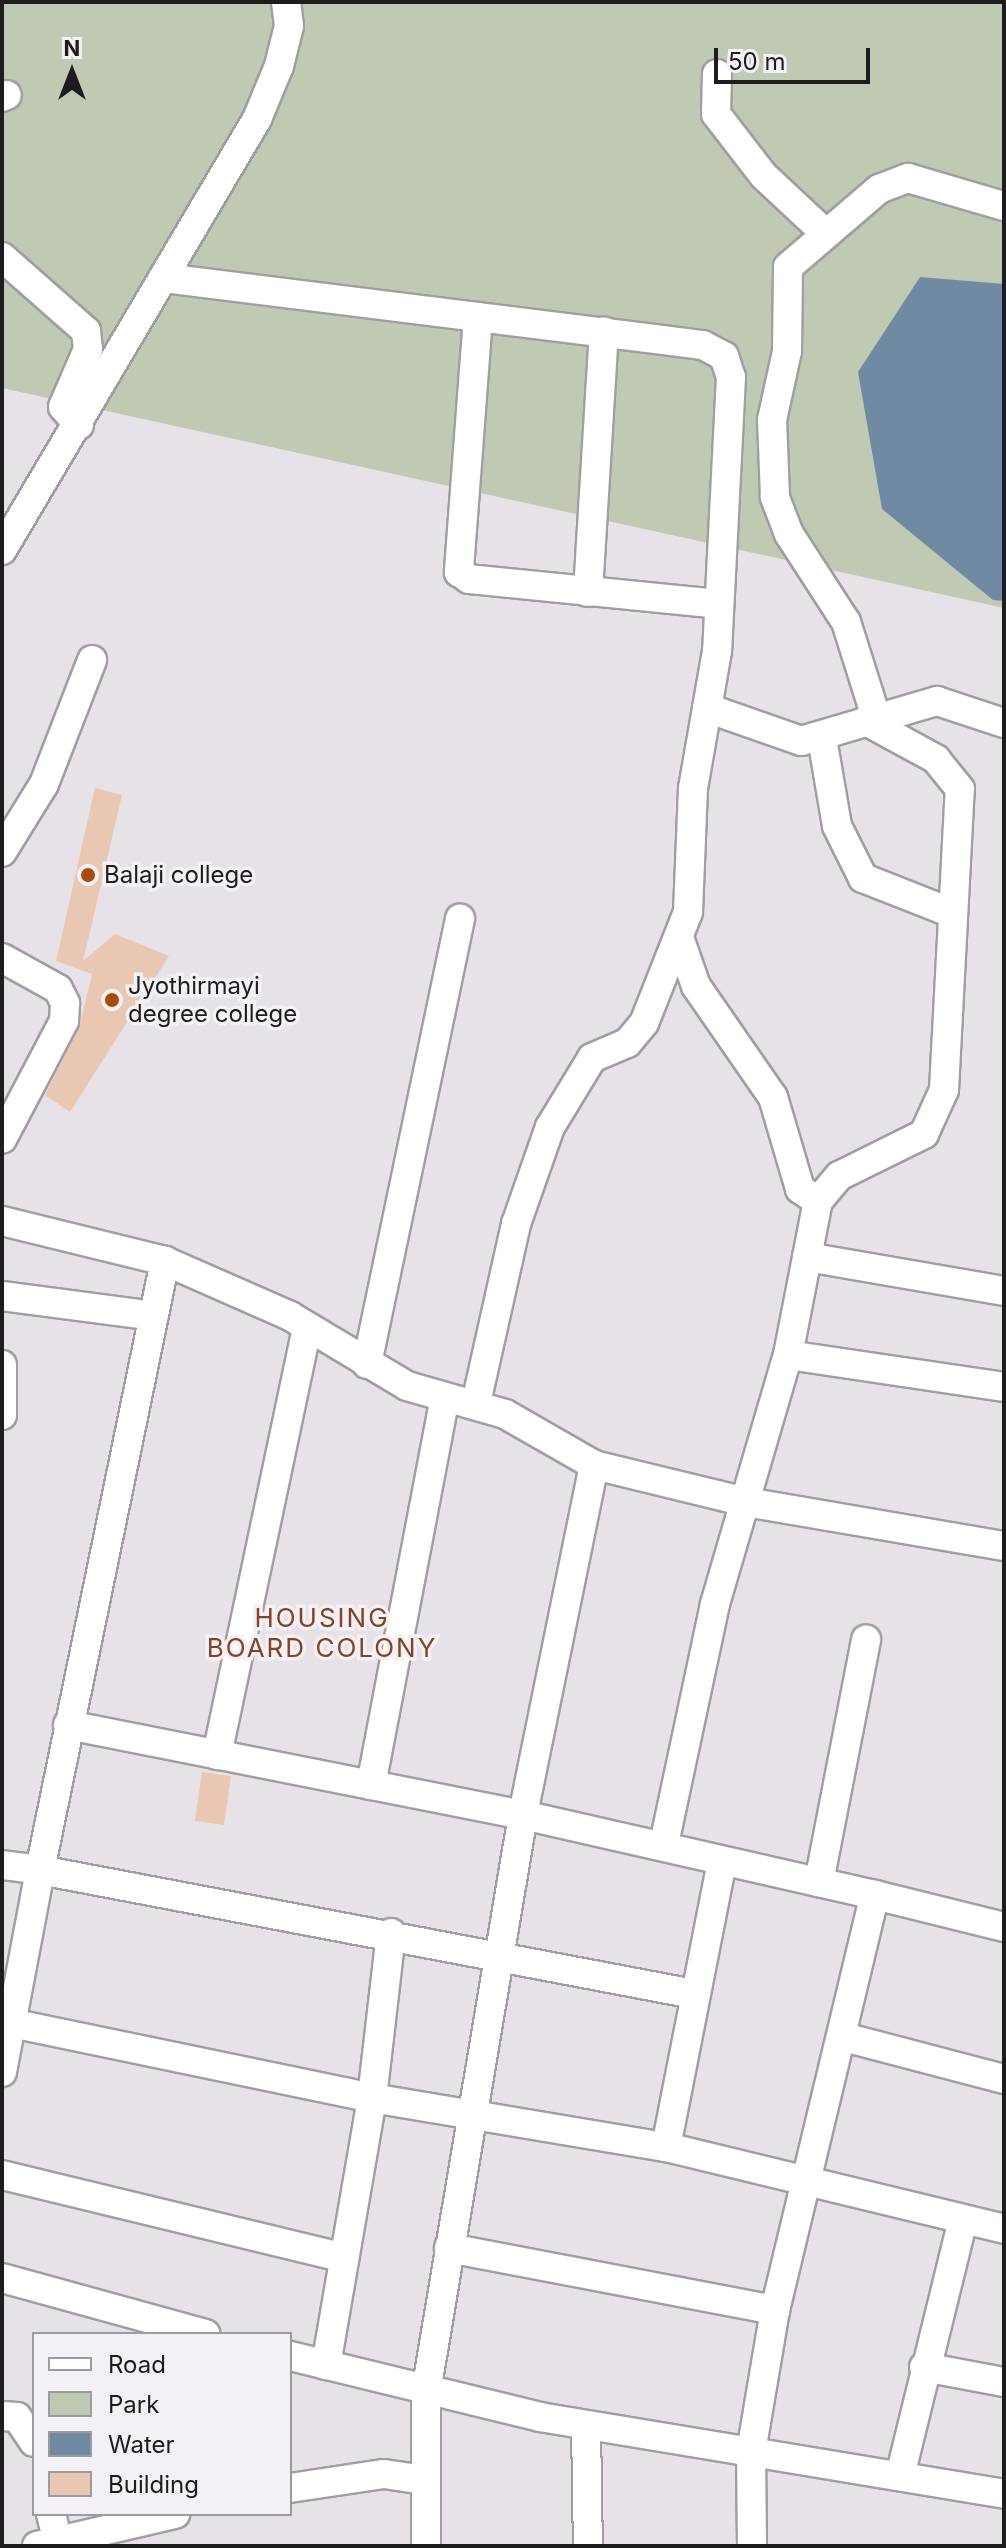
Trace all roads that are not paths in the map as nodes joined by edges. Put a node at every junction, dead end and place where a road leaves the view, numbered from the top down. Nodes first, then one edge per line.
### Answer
1 (286, 2) edge
2 (717, 74) dead end
3 (1004, 206) edge
4 (824, 232) junction
5 (2, 257) edge
6 (164, 278) junction
7 (478, 317) junction
8 (604, 331) junction
9 (79, 425) junction
10 (2, 550) edge
11 (588, 592) junction
12 (719, 604) junction
13 (92, 660) dead end
14 (707, 708) junction
15 (871, 719) junction
16 (1004, 723) edge
17 (822, 738) junction
18 (2, 852) edge
19 (952, 913) junction
20 (460, 919) dead end
21 (680, 940) junction
22 (2, 958) edge
23 (3, 1136) edge
24 (818, 1201) junction
25 (2, 1221) edge
26 (807, 1257) junction
27 (165, 1261) junction
28 (1004, 1291) edge
29 (2, 1296) edge
30 (154, 1316) junction
31 (307, 1328) junction
32 (788, 1355) junction
33 (367, 1364) junction
34 (2, 1365) edge
35 (1004, 1387) edge
36 (445, 1398) junction
37 (476, 1403) junction
38 (2, 1415) edge
39 (594, 1465) junction
40 (746, 1502) junction
41 (1004, 1546) edge
42 (866, 1640) dead end
43 (68, 1725) junction
44 (217, 1755) junction
45 (371, 1785) junction
46 (523, 1815) junction
47 (664, 1844) junction
48 (722, 1861) junction
49 (2, 1865) edge
50 (40, 1870) junction
51 (819, 1882) junction
52 (875, 1895) junction
53 (1004, 1927) edge
54 (391, 1933) junction
55 (501, 1953) junction
56 (694, 1994) junction
57 (11, 2023) junction
58 (844, 2037) junction
59 (2, 2072) edge
60 (1004, 2079) edge
61 (372, 2098) junction
62 (474, 2111) junction
63 (666, 2147) junction
64 (2, 2175) edge
65 (809, 2180) junction
66 (963, 2220) junction
67 (1004, 2229) edge
68 (449, 2248) junction
69 (341, 2257) junction
70 (2, 2278) edge
71 (775, 2310) junction
72 (198, 2332) edge
73 (292, 2356) edge
74 (326, 2365) junction
75 (924, 2367) junction
76 (1004, 2382) edge
77 (426, 2392) junction
78 (2, 2416) edge
79 (586, 2425) junction
80 (32, 2439) edge
81 (751, 2452) junction
82 (900, 2476) junction
83 (424, 2480) junction
84 (292, 2488) edge
85 (1004, 2494) edge
86 (164, 2516) edge
87 (51, 2537) edge
88 (426, 2546) edge
89 (588, 2546) edge
90 (752, 2546) edge

1 - 6 street
2 - 4 street
3 - 4 street
4 - 15 street
5 - 9 street
6 - 7 street
6 - 9 street
7 - 8 street
7 - 11 street
8 - 11 street
8 - 12 street
9 - 10 street
11 - 12 street
12 - 14 street
13 - 18 street
14 - 17 street
14 - 21 street
15 - 16 street
15 - 17 street
15 - 19 street
17 - 19 street
19 - 24 street
20 - 33 street
21 - 24 street
21 - 37 street
22 - 23 street
24 - 26 street
25 - 27 street
26 - 28 street
26 - 32 street
27 - 30 street
27 - 31 street
29 - 30 street
30 - 43 street
31 - 33 street
31 - 44 street
32 - 35 street
32 - 40 street
33 - 36 street
34 - 38 street
36 - 37 street
36 - 45 street
37 - 39 street
39 - 40 street
39 - 46 street
40 - 41 street
40 - 47 street
42 - 51 street
43 - 44 street
43 - 50 street
44 - 45 street
45 - 46 street
46 - 47 street
46 - 55 street
47 - 48 street
48 - 51 street
48 - 56 street
49 - 50 street
50 - 54 street
50 - 57 street
51 - 52 street
52 - 53 street
52 - 58 street
54 - 55 street
54 - 61 street
55 - 56 street
55 - 62 street
56 - 63 street
57 - 59 street
57 - 61 street
58 - 60 street
58 - 65 street
61 - 62 street
61 - 69 street
62 - 63 street
62 - 68 street
63 - 65 street
64 - 69 street
65 - 66 street
65 - 71 street
66 - 67 street
66 - 75 street
68 - 71 street
68 - 77 street
69 - 74 street
70 - 72 street
71 - 81 street
73 - 74 street
74 - 77 street
75 - 76 street
75 - 82 street
77 - 79 street
77 - 83 street
78 - 80 street
79 - 81 street
79 - 89 street
81 - 82 street
81 - 90 street
82 - 85 street
83 - 84 street
83 - 88 street
86 - 87 street

